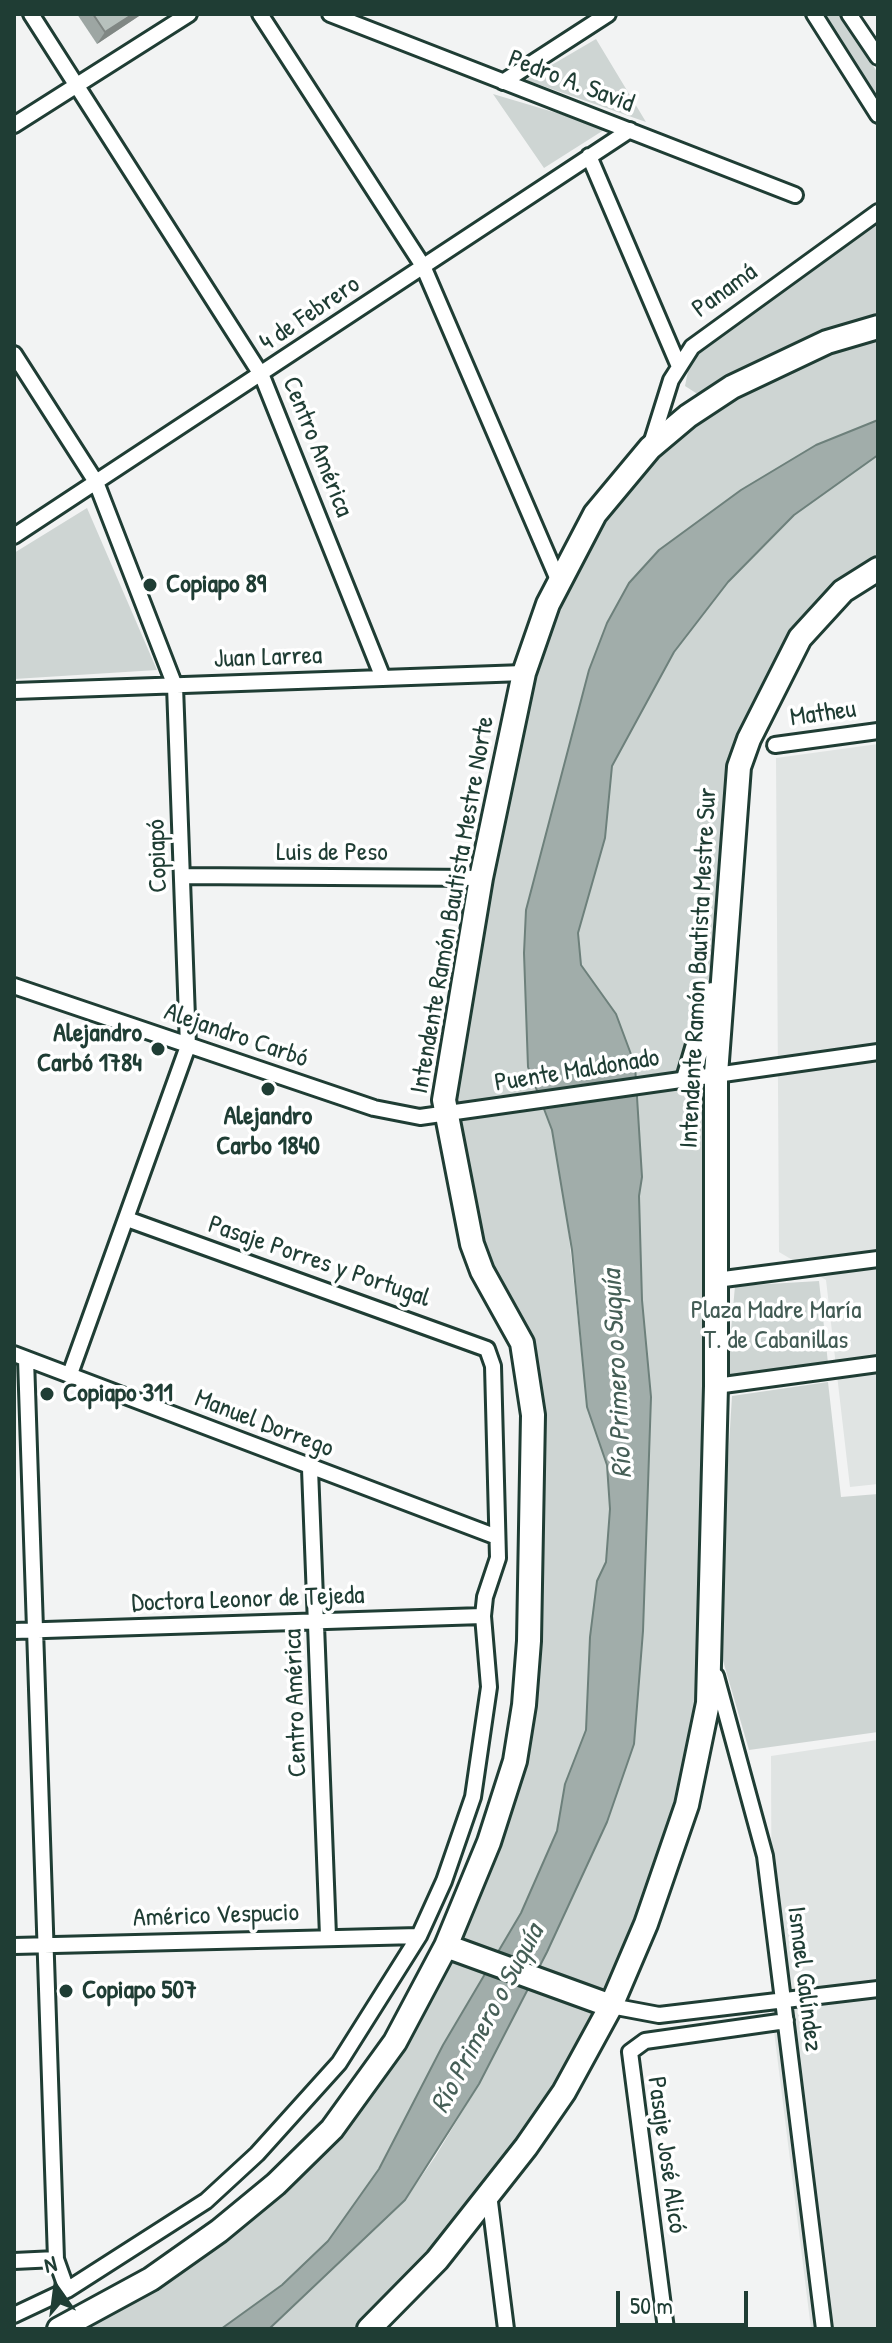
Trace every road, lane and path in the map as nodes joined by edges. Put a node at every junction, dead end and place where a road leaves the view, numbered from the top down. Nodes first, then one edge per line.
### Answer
1 (31, 14) edge
2 (189, 14) edge
3 (260, 14) edge
4 (330, 14) edge
5 (608, 14) edge
6 (814, 14) edge
7 (849, 14) edge
8 (878, 57) edge
9 (503, 82) junction
10 (79, 84) junction
11 (878, 115) edge
12 (14, 125) edge
13 (630, 130) junction
14 (589, 156) junction
15 (795, 195) dead end
16 (878, 212) edge
17 (423, 266) junction
18 (878, 327) edge
19 (14, 354) edge
20 (678, 364) junction
21 (262, 376) junction
22 (650, 448) junction
23 (96, 482) junction
24 (14, 536) edge
25 (878, 569) edge
26 (559, 582) junction
27 (524, 673) junction
28 (383, 678) junction
29 (175, 686) junction
30 (14, 691) edge
31 (878, 731) edge
32 (775, 745) dead end
33 (183, 876) junction
34 (481, 878) junction
35 (724, 954) junction
36 (14, 986) edge
37 (188, 1046) junction
38 (878, 1052) edge
39 (716, 1074) junction
40 (688, 1079) junction
41 (445, 1115) junction
42 (127, 1219) junction
43 (878, 1259) edge
44 (716, 1280) junction
45 (20, 1356) edge
46 (878, 1364) edge
47 (70, 1374) junction
48 (716, 1386) junction
49 (310, 1469) junction
50 (497, 1537) junction
51 (483, 1616) junction
52 (317, 1623) junction
53 (33, 1630) junction
54 (14, 1631) edge
55 (711, 1641) junction
56 (328, 1936) junction
57 (419, 1936) junction
58 (43, 1945) junction
59 (14, 1946) edge
60 (446, 1946) junction
61 (878, 1989) edge
62 (783, 2002) junction
63 (602, 2003) junction
64 (786, 2021) junction
65 (489, 2194) junction
66 (56, 2259) junction
67 (14, 2261) edge
68 (67, 2290) junction
69 (14, 2315) edge
70 (59, 2329) edge
71 (369, 2329) edge
72 (506, 2329) edge
73 (666, 2329) edge
74 (824, 2329) edge

1 - 10 street, Centro América
2 - 10 street
3 - 17 street
4 - 9 street, Pedro A. Savid
5 - 9 street
6 - 11 street
7 - 8 street
9 - 13 street, Pedro A. Savid
10 - 12 street
10 - 21 street, Centro América
13 - 14 street, 4 de Febrero
13 - 15 street, Pedro A. Savid
14 - 17 street, 4 de Febrero
14 - 20 street
16 - 20 street, Panamá
17 - 21 street, 4 de Febrero
17 - 26 street
18 - 22 main road, Intendente Ramón Bautista Mestre Norte
19 - 23 street, Copiapó
20 - 22 street, Panamá
21 - 23 street, 4 de Febrero
21 - 28 street, Centro América
22 - 26 main road, Intendente Ramón Bautista Mestre Norte
23 - 24 street, 4 de Febrero
23 - 29 street, Copiapó
25 - 35 main road, Intendente Ramón Bautista Mestre Sur
26 - 27 main road, Intendente Ramón Bautista Mestre Norte
27 - 28 street, Juan Larrea
27 - 34 main road, Intendente Ramón Bautista Mestre Norte
28 - 29 street, Juan Larrea
29 - 30 street, Juan Larrea
29 - 33 street, Copiapó
31 - 32 street, Matheu
33 - 34 street, Luis de Peso
33 - 37 street, Copiapó
34 - 41 main road, Intendente Ramón Bautista Mestre Norte
35 - 39 main road, Intendente Ramón Bautista Mestre Sur
35 - 40 main road
36 - 37 street, Alejandro Carbó
37 - 41 street, Alejandro Carbó
37 - 42 street, Copiapó
38 - 39 street, Puente Maldonado
39 - 40 street, Puente Maldonado
39 - 44 main road, Intendente Ramón Bautista Mestre Sur
40 - 41 street, Puente Maldonado
41 - 60 main road, Intendente Ramón Bautista Mestre Norte
42 - 47 street, Copiapó
42 - 50 street, Pasaje Porres y Portugal
43 - 44 street
44 - 48 main road, Intendente Ramón Bautista Mestre Sur
45 - 47 street, Manuel Dorrego
45 - 53 street
46 - 48 street
47 - 49 street, Manuel Dorrego
48 - 55 main road, Intendente Ramón Bautista Mestre Sur
49 - 50 street, Manuel Dorrego
49 - 52 street, Centro América
50 - 51 street
51 - 52 street, Doctora Leonor de Tejeda
51 - 57 street
52 - 53 street, Doctora Leonor de Tejeda
52 - 56 street, Centro América
53 - 54 street, Doctora Leonor de Tejeda
53 - 58 street
55 - 62 street, Ismael Galíndez
55 - 63 main road, Intendente Ramón Bautista Mestre Sur
56 - 57 street, Américo Vespucio
56 - 58 street, Américo Vespucio
57 - 68 street
58 - 59 street, Américo Vespucio
58 - 66 street
60 - 63 main road
60 - 70 main road, Intendente Ramón Bautista Mestre Norte
61 - 62 street
62 - 63 street
62 - 64 street, Ismael Galíndez
63 - 65 main road, Intendente Ramón Bautista Mestre Sur
64 - 73 street, Pasaje José Alicó
64 - 74 street, Ismael Galíndez
65 - 71 main road, Intendente Ramón Bautista Mestre Sur
65 - 72 street
66 - 67 street
66 - 68 street
68 - 69 street

